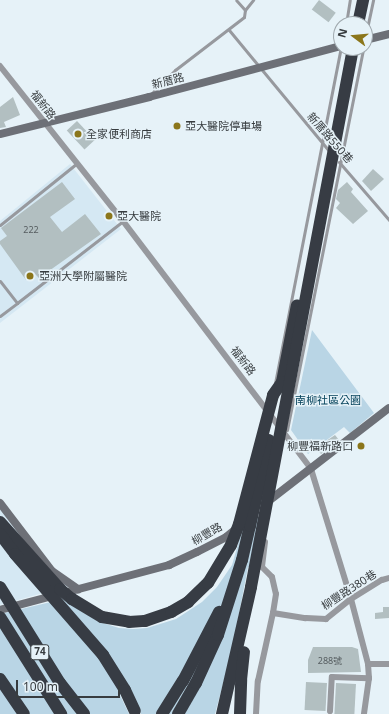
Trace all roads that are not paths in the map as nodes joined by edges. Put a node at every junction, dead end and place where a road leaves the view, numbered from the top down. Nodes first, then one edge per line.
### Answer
1 (236, 0) edge
2 (253, 0) edge
3 (350, 0) edge
4 (356, 0) edge
5 (363, 0) edge
6 (373, 0) edge
7 (245, 10) junction
8 (347, 16) edge
9 (353, 16) edge
10 (360, 16) edge
11 (370, 16) edge
12 (229, 30) junction
13 (389, 34) edge
14 (373, 38) edge
15 (333, 49) edge
16 (339, 56) edge
17 (345, 56) edge
18 (351, 56) edge
19 (361, 56) edge
20 (0, 66) edge
21 (259, 68) junction
22 (149, 97) junction
23 (43, 122) junction
24 (0, 134) edge
25 (321, 142) junction
26 (339, 163) junction
27 (76, 164) junction
28 (389, 220) edge
29 (123, 221) junction
30 (0, 225) edge
31 (0, 282) edge
32 (17, 303) junction
33 (0, 316) edge
34 (282, 382) junction
35 (389, 408) edge
36 (269, 412) junction
37 (286, 434) junction
38 (284, 441) dead end
39 (311, 469) junction
40 (278, 470) dead end
41 (272, 498) junction
42 (0, 503) edge
43 (0, 522) edge
44 (240, 525) junction
45 (0, 534) edge
46 (389, 578) edge
47 (234, 585) junction
48 (0, 587) edge
49 (251, 587) junction
50 (78, 590) junction
51 (351, 599) junction
52 (0, 610) edge
53 (273, 613) junction
54 (0, 617) edge
55 (368, 664) junction
56 (389, 664) edge
57 (369, 678) junction
58 (0, 680) edge
59 (330, 711) dead end
60 (136, 712) edge
61 (223, 712) edge
62 (24, 714) edge
63 (61, 714) edge
64 (84, 714) edge
65 (162, 714) edge
66 (178, 714) edge
67 (240, 714) edge
68 (256, 714) edge
69 (364, 714) edge

1 - 7 lane
2 - 7 lane
3 - 8 lane
4 - 9 highway
5 - 10 highway
6 - 11 lane
7 - 12 lane
12 - 21 lane, 新厝路550巷
12 - 22 lane
13 - 14 street
15 - 21 street, 新厝路
16 - 25 lane
17 - 34 highway
18 - 49 highway, bridge
19 - 26 lane
20 - 23 street, 福新路
21 - 22 street, 新厝路
21 - 25 lane, 新厝路550巷
22 - 23 street, 新厝路
23 - 24 street, 新厝路
23 - 27 street, 福新路
25 - 26 lane, 新厝路550巷
25 - 36 lane
26 - 28 lane, 新厝路550巷
26 - 37 lane
27 - 29 street, 福新路
27 - 30 lane
29 - 32 lane
29 - 36 street, 福新路
31 - 32 lane
32 - 33 lane
34 - 43 highway, bridge
34 - 47 highway, bridge
35 - 39 street, 柳豐路
36 - 37 street, 福新路
36 - 44 lane
37 - 38 lane
37 - 39 street, 福新路
39 - 41 street, 柳豐路
39 - 51 street, 福新路
40 - 41 lane
41 - 44 street, 柳豐路
41 - 53 street
42 - 50 street
44 - 50 street, 柳豐路
45 - 60 highway, bridge
46 - 51 street, 柳豐路380巷
47 - 65 highway
47 - 66 highway
48 - 64 highway, 74, bridge
49 - 61 highway
49 - 67 highway
50 - 52 street, 柳豐路
51 - 53 street, 柳豐路380巷
51 - 55 street, 福新路
53 - 68 street
54 - 63 highway, 74
55 - 56 street
55 - 57 street, 福新路
57 - 59 street
57 - 69 street, 福新路
58 - 62 highway

